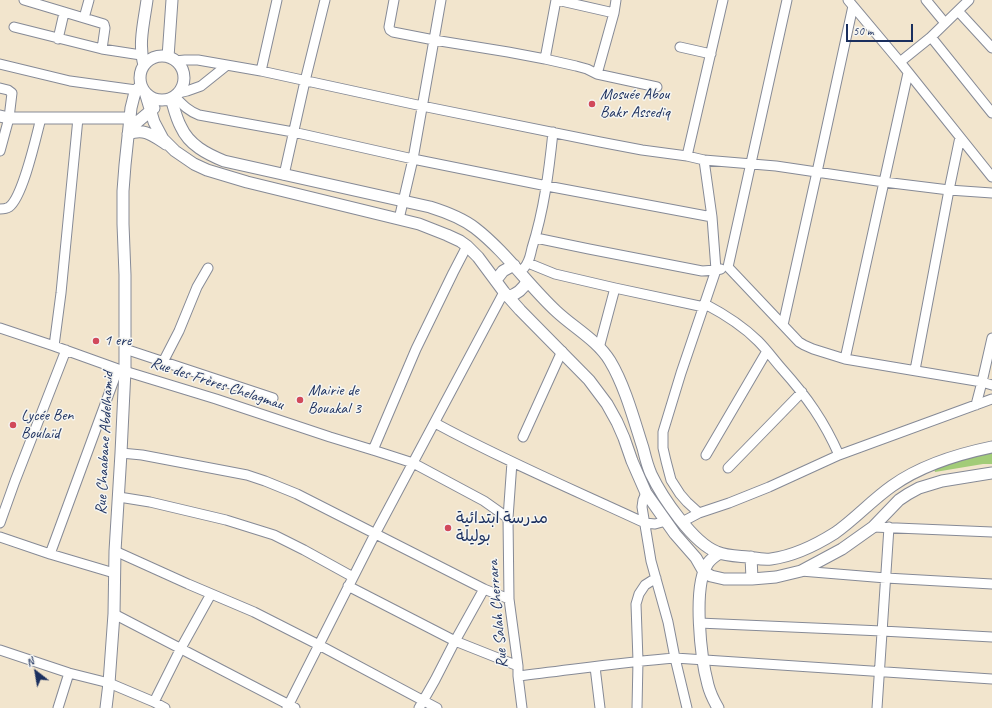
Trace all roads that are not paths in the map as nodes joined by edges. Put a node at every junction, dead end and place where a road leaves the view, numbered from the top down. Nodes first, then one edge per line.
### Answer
1 (24, 0) edge
2 (89, 0) edge
3 (147, 0) edge
4 (172, 0) edge
5 (277, 0) edge
6 (325, 0) edge
7 (394, 0) edge
8 (441, 0) edge
9 (556, 0) edge
10 (616, 0) edge
11 (723, 0) edge
12 (786, 0) edge
13 (926, 0) edge
14 (969, 0) edge
15 (850, 3) edge
16 (958, 11) junction
17 (64, 13) junction
18 (614, 13) junction
19 (84, 18) junction
20 (946, 23) junction
21 (14, 27) dead end
22 (931, 37) junction
23 (58, 39) junction
24 (434, 40) junction
25 (680, 47) dead end
26 (992, 48) edge
27 (102, 49) junction
28 (711, 54) junction
29 (172, 59) junction
30 (545, 59) junction
31 (143, 60) junction
32 (900, 62) junction
33 (0, 64) edge
34 (226, 66) junction
35 (261, 71) junction
36 (597, 74) junction
37 (908, 74) junction
38 (305, 81) junction
39 (0, 88) edge
40 (657, 88) dead end
41 (141, 89) junction
42 (172, 97) junction
43 (422, 106) junction
44 (150, 112) junction
45 (992, 113) edge
46 (4, 117) edge
47 (41, 118) junction
48 (78, 118) junction
49 (130, 118) junction
50 (128, 132) junction
51 (293, 132) junction
52 (553, 132) junction
53 (960, 137) junction
54 (169, 145) junction
55 (0, 151) edge
56 (687, 156) junction
57 (413, 159) junction
58 (704, 160) junction
59 (751, 164) junction
60 (817, 172) junction
61 (284, 175) junction
62 (992, 178) edge
63 (884, 182) junction
64 (547, 186) junction
65 (949, 190) junction
66 (992, 193) edge
67 (404, 202) junction
68 (0, 209) edge
69 (712, 217) junction
70 (399, 219) junction
71 (536, 238) junction
72 (467, 246) junction
73 (528, 263) junction
74 (208, 268) dead end
75 (728, 268) junction
76 (517, 269) junction
77 (716, 270) junction
78 (496, 280) junction
79 (527, 281) junction
80 (615, 288) junction
81 (506, 294) junction
82 (705, 306) junction
83 (783, 325) junction
84 (0, 328) edge
85 (992, 338) edge
86 (54, 346) junction
87 (600, 348) junction
88 (125, 349) junction
89 (66, 350) junction
90 (562, 351) junction
91 (767, 351) junction
92 (845, 359) junction
93 (163, 362) junction
94 (122, 370) junction
95 (915, 370) junction
96 (982, 382) junction
97 (992, 385) edge
98 (802, 392) junction
99 (274, 398) dead end
100 (992, 399) edge
101 (976, 405) junction
102 (435, 423) junction
103 (523, 437) dead end
104 (992, 447) edge
105 (373, 450) junction
106 (122, 453) junction
107 (706, 455) dead end
108 (839, 455) junction
109 (512, 462) junction
110 (413, 463) junction
111 (728, 468) dead end
112 (992, 473) edge
113 (646, 493) junction
114 (119, 497) junction
115 (699, 513) junction
116 (508, 518) junction
117 (666, 521) junction
118 (682, 522) junction
119 (0, 523) edge
120 (645, 524) junction
121 (873, 526) junction
122 (889, 527) junction
123 (992, 532) edge
124 (375, 534) junction
125 (0, 537) edge
126 (115, 551) junction
127 (720, 553) junction
128 (50, 554) junction
129 (751, 557) junction
130 (801, 571) junction
131 (704, 572) junction
132 (114, 573) junction
133 (353, 576) junction
134 (656, 578) junction
135 (886, 578) junction
136 (752, 579) junction
137 (992, 584) edge
138 (348, 586) junction
139 (484, 589) junction
140 (211, 594) junction
141 (509, 599) junction
142 (114, 614) junction
143 (699, 623) junction
144 (882, 630) junction
145 (992, 637) edge
146 (455, 641) junction
147 (319, 645) junction
148 (181, 648) junction
149 (0, 650) edge
150 (675, 658) junction
151 (703, 660) junction
152 (638, 661) junction
153 (518, 666) junction
154 (595, 667) junction
155 (880, 671) junction
156 (69, 674) junction
157 (518, 676) junction
158 (992, 679) edge
159 (109, 683) junction
160 (154, 702) junction
161 (421, 705) edge
162 (290, 707) edge
163 (58, 708) edge
164 (106, 708) edge
165 (165, 708) edge
166 (436, 708) edge
167 (522, 708) edge
168 (600, 708) edge
169 (637, 708) edge
170 (687, 708) edge
171 (718, 708) edge
172 (877, 708) edge

1 - 17 street
2 - 19 street
3 - 31 main road
4 - 29 main road
5 - 35 street
6 - 38 street
7 - 24 street
8 - 24 street
9 - 18 street
9 - 30 street
10 - 18 street
11 - 28 street
12 - 59 street
13 - 20 street
14 - 16 street
15 - 32 street
15 - 60 street
16 - 20 street
16 - 26 street
17 - 19 street
17 - 23 street
18 - 36 street
19 - 27 street
20 - 22 street
21 - 23 street
22 - 32 street
22 - 45 street
23 - 27 street
24 - 30 street
24 - 43 street
25 - 28 street
27 - 31 street
28 - 56 street
29 - 31 main road
29 - 34 street
29 - 42 main road
30 - 36 street
31 - 41 main road
32 - 37 street
33 - 41 street
34 - 35 street
34 - 42 street
35 - 38 street
36 - 40 street
37 - 53 street
37 - 63 street
38 - 43 street
38 - 51 street
39 - 46 street
41 - 42 main road
41 - 44 main road
41 - 49 main road, Rue Chaabane Abdelhamid
42 - 44 main road
42 - 51 street
42 - 61 main road
43 - 52 street
43 - 57 street
44 - 50 main road
44 - 54 main road
46 - 47 main road
46 - 55 street
47 - 48 main road
47 - 68 street
48 - 49 main road
48 - 86 street
49 - 50 main road, Rue Chaabane Abdelhamid
50 - 54 main road
50 - 88 main road, Rue Chaabane Abdelhamid
51 - 57 street
51 - 61 street
52 - 56 street
52 - 64 street
53 - 62 street
53 - 65 street
54 - 70 main road
56 - 58 street
57 - 64 street
57 - 67 street
58 - 59 street
58 - 69 street
59 - 60 street
59 - 75 street
60 - 63 street
60 - 83 street
61 - 67 main road
63 - 65 street
63 - 92 street
64 - 69 street
64 - 71 street
65 - 66 street
65 - 95 street
67 - 70 street
67 - 76 main road
69 - 77 street
70 - 72 main road
71 - 73 street
71 - 77 street
72 - 78 main road
72 - 105 street
73 - 76 street
73 - 80 street
74 - 93 street
75 - 77 street
75 - 83 street
76 - 78 main road
76 - 79 main road
77 - 82 street
78 - 81 main road
79 - 81 main road
79 - 87 main road
80 - 82 street
80 - 87 street
81 - 90 main road
81 - 102 street
82 - 91 street
82 - 115 street
83 - 92 street
84 - 86 street, Rue des Frères Chelagmau
85 - 96 street
86 - 89 street, Rue des Frères Chelagmau
87 - 118 main road
88 - 93 street
88 - 94 main road, Rue Chaabane Abdelhamid
89 - 94 street, Rue des Frères Chelagmau
89 - 119 street
90 - 103 street
90 - 113 main road
91 - 98 street
91 - 107 street
92 - 95 street
93 - 99 street
94 - 105 street, Rue des Frères Chelagmau
94 - 106 main road, Rue Chaabane Abdelhamid
94 - 128 street
95 - 96 street
96 - 97 street
96 - 101 street
98 - 108 street
98 - 111 street
100 - 101 street
101 - 108 street
102 - 109 street
102 - 110 street
104 - 129 main road
105 - 110 street, Rue des Frères Chelagmau
106 - 114 main road, Rue Chaabane Abdelhamid
106 - 124 street
108 - 115 street
109 - 116 street, Rue Salah Cherrara
109 - 120 street
110 - 116 street, Rue des Frères Chelagmau
110 - 124 street
112 - 121 main road
113 - 117 main road
113 - 120 street
114 - 126 main road, Rue Chaabane Abdelhamid
114 - 133 street
115 - 118 street
116 - 141 street, Rue Salah Cherrara
117 - 120 street
117 - 131 main road
118 - 127 main road
120 - 134 street
121 - 122 street
121 - 130 main road
122 - 123 street
122 - 135 street
124 - 133 street
124 - 139 street
125 - 128 street
126 - 132 main road, Rue Chaabane Abdelhamid
126 - 140 street
127 - 129 main road
127 - 131 main road
128 - 132 street
129 - 136 main road
130 - 135 street
130 - 136 main road
131 - 136 main road
131 - 143 main road
132 - 142 main road, Rue Chaabane Abdelhamid
133 - 138 street
134 - 150 street
134 - 152 street
135 - 137 street
135 - 144 street
138 - 146 street
138 - 147 street
139 - 141 street
139 - 146 street
140 - 147 street
140 - 148 street
141 - 153 street, Rue Salah Cherrara
142 - 148 street
142 - 159 main road, Rue Chaabane Abdelhamid
143 - 144 street
143 - 151 main road
144 - 145 street
144 - 155 street
146 - 153 street
146 - 161 street
147 - 161 street
147 - 162 street
148 - 160 street
148 - 162 street
149 - 156 street
150 - 151 street
150 - 152 street
150 - 170 street
151 - 155 street
151 - 171 main road
152 - 154 street
152 - 169 street
153 - 157 street, Rue Salah Cherrara
154 - 157 street
154 - 168 street
155 - 158 street
155 - 172 street
156 - 159 street
156 - 163 street
157 - 167 street, Rue Salah Cherrara
159 - 160 street
159 - 164 main road, Rue Chaabane Abdelhamid
160 - 165 street
161 - 166 street

